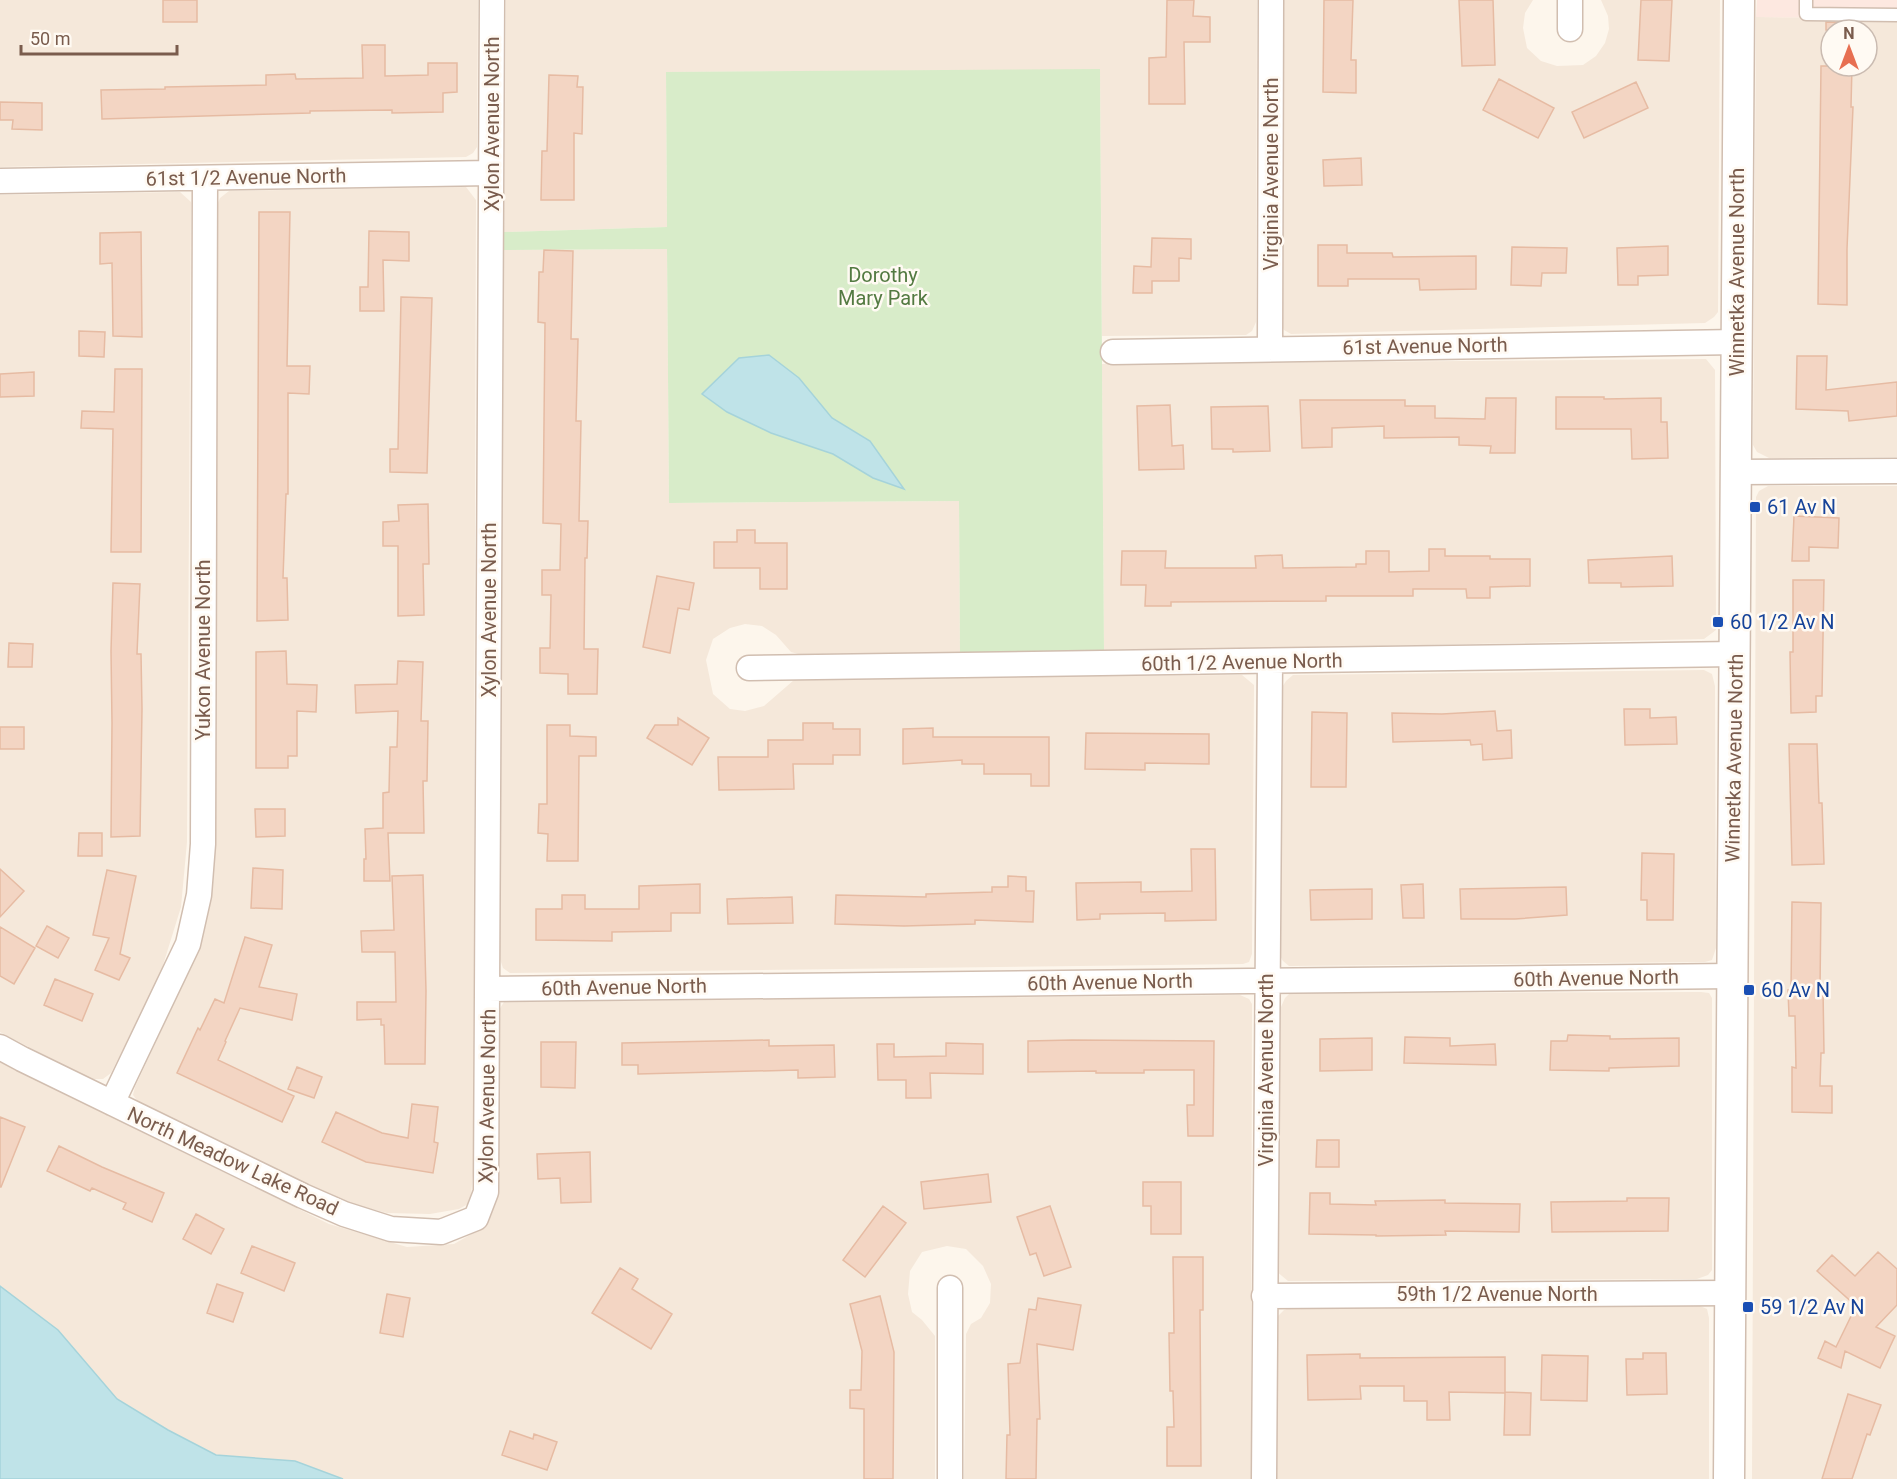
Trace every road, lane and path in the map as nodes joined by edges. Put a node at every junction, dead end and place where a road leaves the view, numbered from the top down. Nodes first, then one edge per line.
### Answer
1 (492, 0) edge
2 (1271, 0) edge
3 (1570, 0) edge
4 (1739, 0) edge
5 (1806, 0) edge
6 (1897, 15) edge
7 (1570, 29) dead end
8 (491, 173) junction
9 (205, 178) junction
10 (0, 181) edge
11 (1737, 342) junction
12 (1270, 348) junction
13 (1113, 352) dead end
14 (1897, 471) edge
15 (1735, 472) junction
16 (1735, 654) junction
17 (1270, 661) junction
18 (749, 668) dead end
19 (1732, 976) junction
20 (1266, 981) junction
21 (488, 989) junction
22 (0, 1047) edge
23 (112, 1103) junction
24 (476, 1218) joint
25 (950, 1288) dead end
26 (1729, 1293) junction
27 (1264, 1296) junction
28 (950, 1479) edge
29 (1264, 1479) edge
30 (1729, 1479) edge

1 - 8 street, Xylon Avenue North
2 - 12 street, Virginia Avenue North
3 - 7 street
4 - 11 street, Winnetka Avenue North
5 - 6 lane
8 - 9 street, 61st 1/2 Avenue North
8 - 21 street, Xylon Avenue North
9 - 10 street, 61st 1/2 Avenue North
9 - 23 street, Yukon Avenue North
11 - 12 street, 61st Avenue North
11 - 15 street, Winnetka Avenue North
12 - 13 street, 61st Avenue North
14 - 15 street
15 - 16 street, Winnetka Avenue North
16 - 17 street, 60th 1/2 Avenue North
16 - 19 street, Winnetka Avenue North
17 - 18 street, 60th 1/2 Avenue North
17 - 20 street, Virginia Avenue North
19 - 20 street, 60th Avenue North
19 - 26 street, Winnetka Avenue North
20 - 21 street, 60th Avenue North
20 - 27 street, Virginia Avenue North
21 - 24 street, Xylon Avenue North
22 - 23 street, North Meadow Lake Road
23 - 24 street, North Meadow Lake Road
25 - 28 street
26 - 27 street, 59th 1/2 Avenue North
26 - 30 street, Winnetka Avenue North
27 - 29 street, Virginia Avenue North

